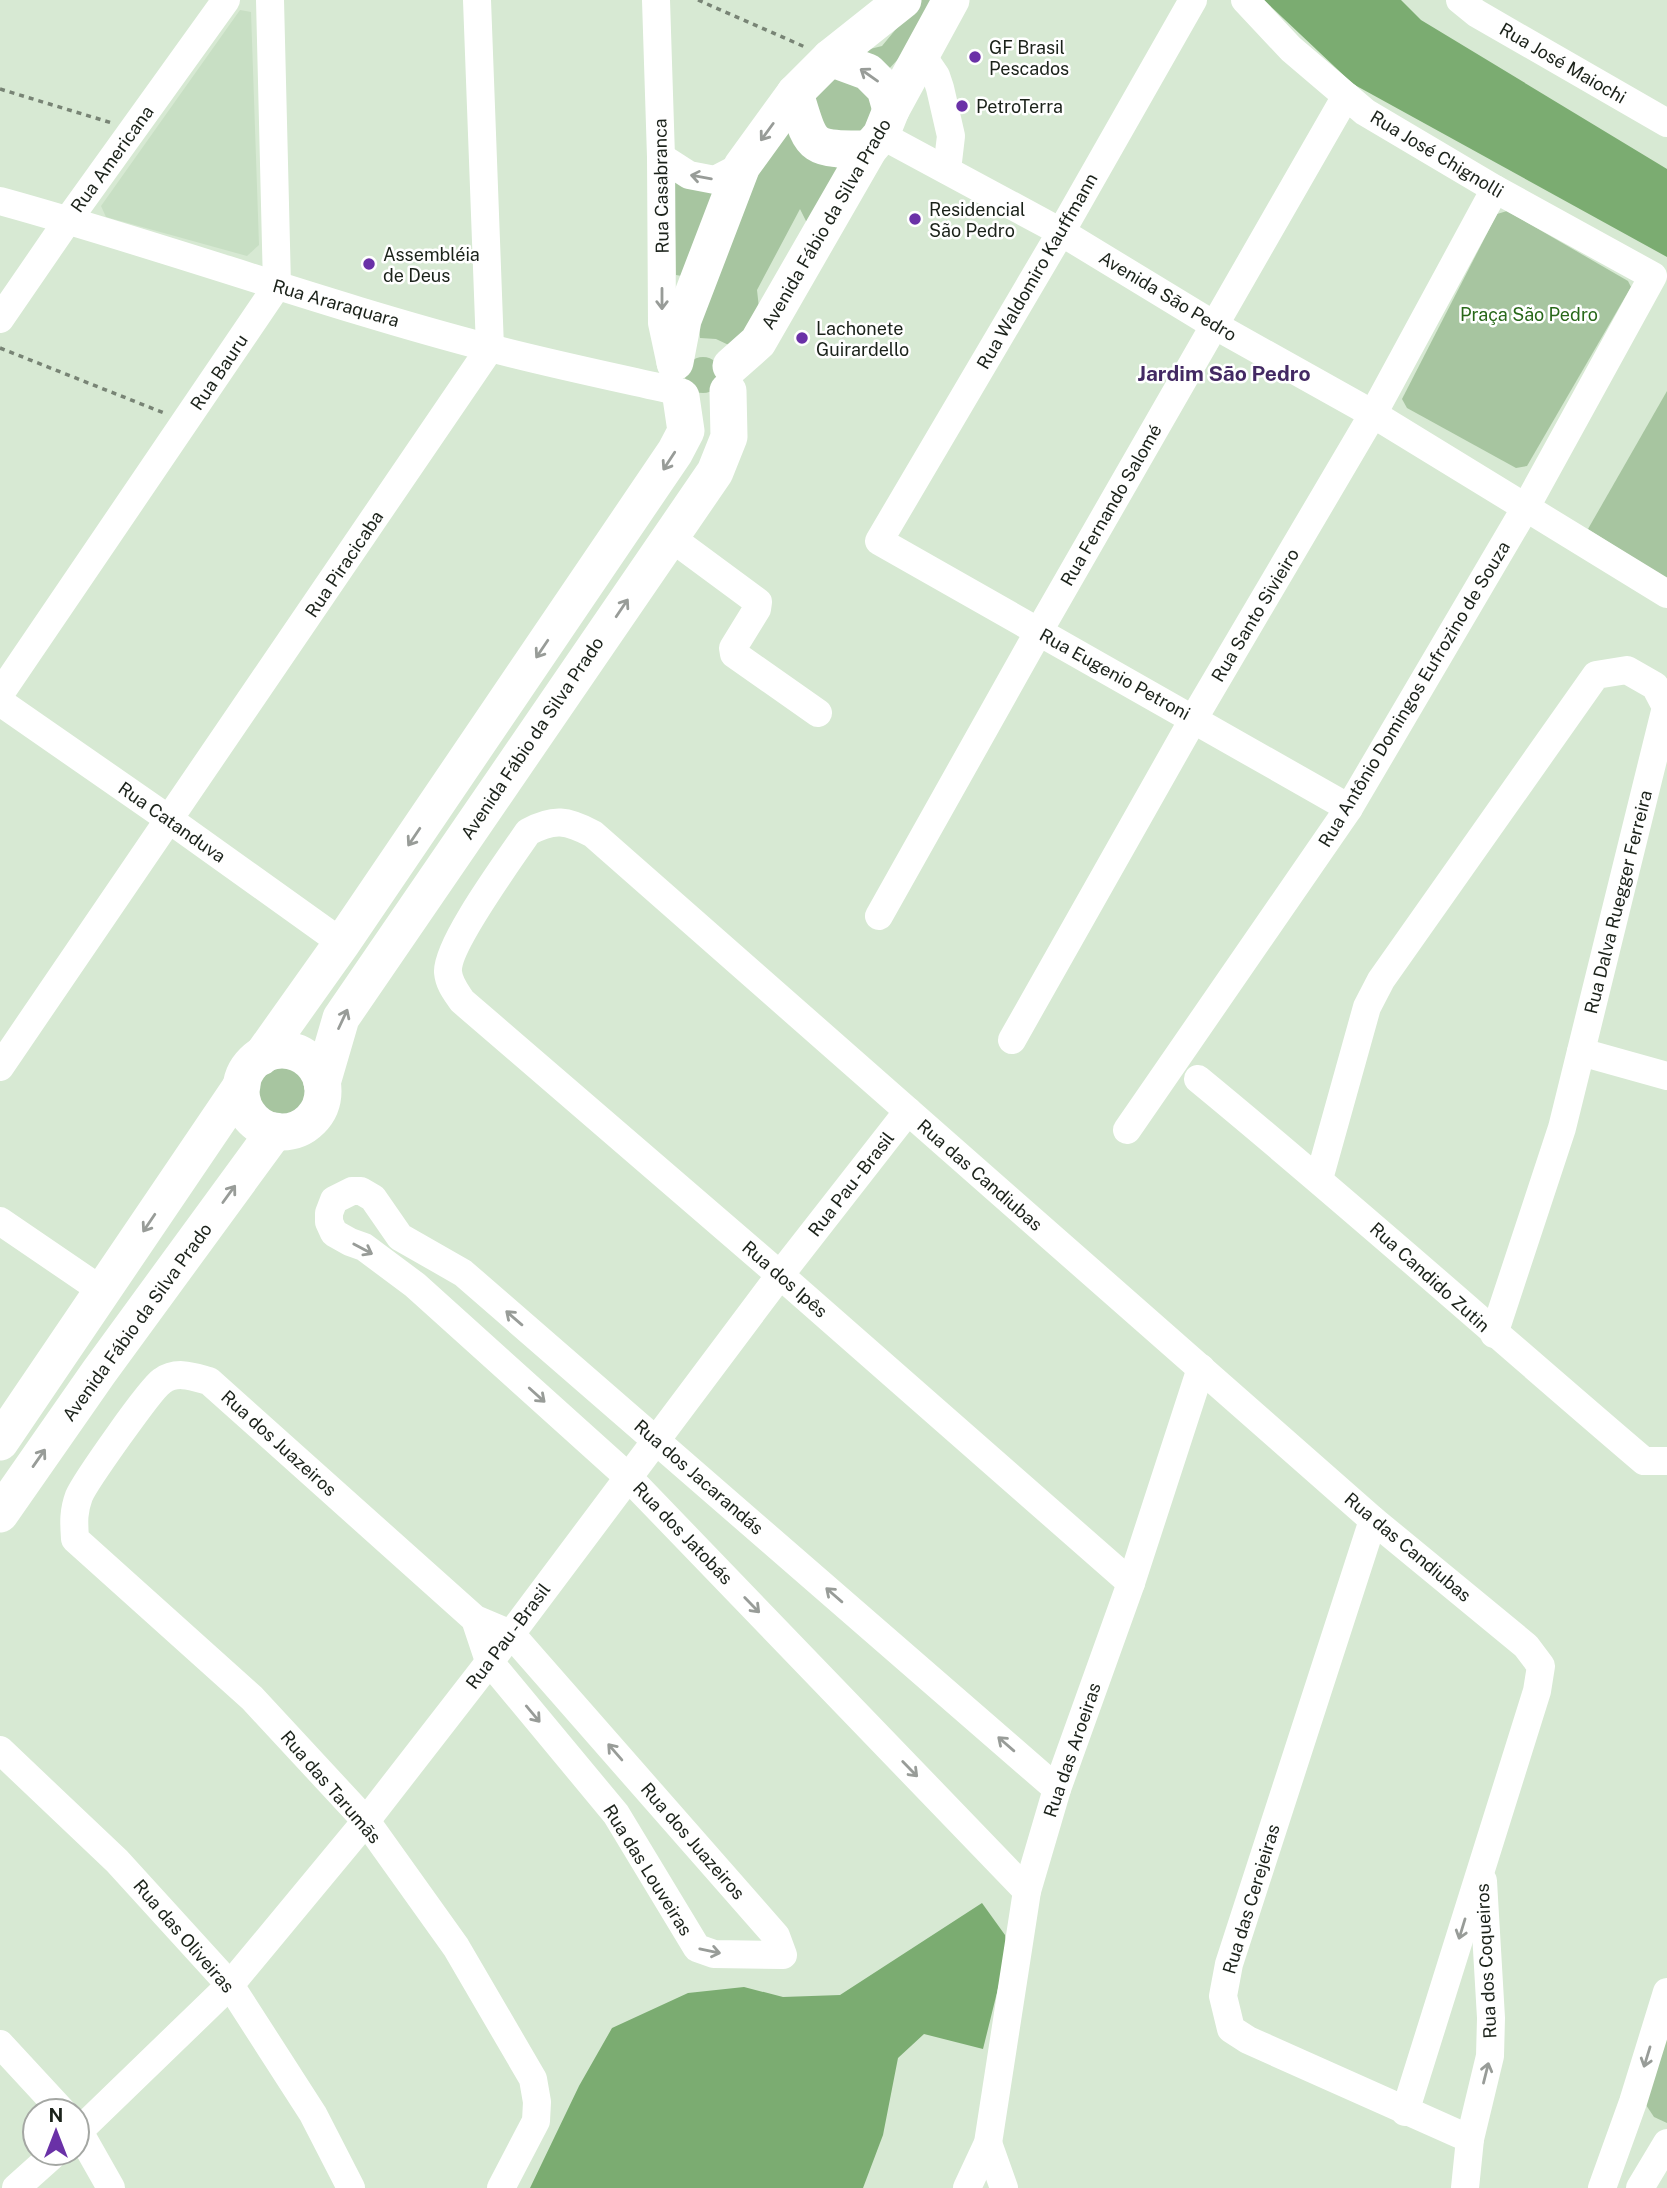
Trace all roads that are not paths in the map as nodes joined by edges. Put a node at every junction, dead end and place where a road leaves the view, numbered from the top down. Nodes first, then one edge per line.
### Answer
1 (226, 0) edge
2 (270, 0) edge
3 (477, 0) edge
4 (656, 0) edge
5 (903, 0) edge
6 (951, 0) edge
7 (1193, 0) edge
8 (1245, 0) edge
9 (1460, 0) edge
10 (921, 54) junction
11 (830, 58) junction
12 (795, 93) junction
13 (1346, 96) junction
14 (1667, 122) edge
15 (880, 131) junction
16 (662, 157) junction
17 (742, 166) junction
18 (947, 170) junction
19 (1494, 190) junction
20 (0, 201) edge
21 (68, 220) junction
22 (1061, 232) junction
23 (1653, 276) joint
24 (277, 286) junction
25 (0, 319) edge
26 (1214, 324) junction
27 (490, 348) junction
28 (730, 378) junction
29 (676, 380) junction
30 (1373, 414) junction
31 (1526, 507) junction
32 (670, 537) junction
33 (880, 541) joint
34 (1667, 594) edge
35 (1039, 631) junction
36 (0, 694) edge
37 (0, 702) edge
38 (818, 713) dead end
39 (1194, 718) junction
40 (1349, 808) junction
41 (170, 820) junction
42 (879, 916) dead end
43 (342, 943) junction
44 (448, 970) joint
45 (1012, 1040) dead end
46 (1581, 1052) junction
47 (0, 1067) edge
48 (252, 1071) junction
49 (1667, 1076) edge
50 (1198, 1079) dead end
51 (322, 1083) junction
52 (908, 1111) junction
53 (1127, 1130) dead end
54 (275, 1131) junction
55 (1319, 1179) junction
56 (334, 1200) joint
57 (0, 1221) edge
58 (780, 1275) junction
59 (103, 1292) junction
60 (1494, 1334) junction
61 (1201, 1368) junction
62 (655, 1439) junction
63 (0, 1442) edge
64 (1667, 1461) edge
65 (627, 1476) junction
66 (0, 1514) edge
67 (73, 1516) joint
68 (1373, 1520) junction
69 (1131, 1583) junction
70 (475, 1619) junction
71 (511, 1634) junction
72 (489, 1661) junction
73 (1541, 1666) joint
74 (0, 1750) edge
75 (1057, 1789) junction
76 (366, 1821) junction
77 (1482, 1864) junction
78 (1027, 1891) junction
79 (783, 1955) joint
80 (230, 1985) junction
81 (1667, 1992) edge
82 (0, 2044) edge
83 (48, 2097) edge
84 (1633, 2102) junction
85 (91, 2111) edge
86 (1405, 2112) junction
87 (1667, 2133) edge
88 (1470, 2139) junction
89 (988, 2143) junction
90 (1667, 2143) edge
91 (91, 2154) edge
92 (39, 2167) edge
93 (16, 2188) edge
94 (111, 2188) edge
95 (351, 2188) edge
96 (501, 2188) edge
97 (967, 2188) edge
98 (1004, 2188) edge
99 (1465, 2188) edge
100 (1602, 2188) edge
101 (1640, 2188) edge

1 - 21 street, Rua Americana
2 - 24 street
3 - 27 street
4 - 16 street, Rua Casabranca
5 - 11 main road
6 - 10 main road, Avenida Fábio da Silva Prado
7 - 22 street, Rua Waldomiro Kauffmann
8 - 13 street, Rua José Chignolli
9 - 14 street, Rua José Maiochi
10 - 15 main road, Avenida Fábio da Silva Prado
10 - 18 street
11 - 12 main road
15 -> 11 main road
12 - 15 main road
12 -> 17 main road
13 - 19 street, Rua José Chignolli
13 - 26 street, Rua Fernando Salomé
15 - 18 street, Avenida São Pedro
15 - 28 main road, Avenida Fábio da Silva Prado
17 -> 16 street
16 -> 29 street, Rua Casabranca
17 - 29 main road
18 - 22 street, Avenida São Pedro
19 - 23 street, Rua José Chignolli
19 - 30 street, Rua Santo Sivieiro
20 - 21 street, Rua Araraquara
21 - 24 street, Rua Araraquara
21 - 25 street, Rua Americana
22 - 26 street, Avenida São Pedro
22 - 33 street, Rua Waldomiro Kauffmann
23 - 31 street, Rua Antônio Domingos Eufrozino de Souza
24 - 27 street, Rua Araraquara
24 - 36 street, Rua Bauru
26 - 30 street, Avenida São Pedro
26 - 35 street, Rua Fernando Salomé
27 - 29 street, Rua Araraquara
27 - 41 street, Rua Piracicaba
28 - 29 main road
28 - 29 main road
28 - 32 main road, Avenida Fábio da Silva Prado
29 -> 43 main road
30 - 31 street, Avenida São Pedro
30 - 39 street, Rua Santo Sivieiro
31 - 34 street, Avenida São Pedro
31 - 40 street, Rua Antônio Domingos Eufrozino de Souza
32 - 38 street
51 -> 32 main road, Avenida Fábio da Silva Prado
33 - 35 street, Rua Eugenio Petroni
35 - 39 street, Rua Eugenio Petroni
35 - 42 street, Rua Fernando Salomé
37 - 41 street, Rua Catanduva
39 - 40 street, Rua Eugenio Petroni
39 - 45 street, Rua Santo Sivieiro
40 - 53 street, Rua Antônio Domingos Eufrozino de Souza
41 - 43 street, Rua Catanduva
41 - 47 street, Rua Piracicaba
43 - 48 main road
44 - 52 street, Rua das Candiubas
44 - 58 street, Rua dos Ipês
46 - 49 street
46 - 55 street, Rua Dalva Ruegger Ferreira
46 - 60 street, Rua Dalva Ruegger Ferreira
48 - 51 main road
48 - 54 main road
48 -> 59 main road
50 - 55 street, Rua Candido Zutin
51 - 54 main road
52 - 58 street, Rua Pau - Brasil
52 - 61 street, Rua das Candiubas
66 -> 54 main road, Avenida Fábio da Silva Prado
55 - 60 street, Rua Candido Zutin
62 -> 56 street, Rua dos Jacarandás
56 -> 65 street, Rua dos Jatobás
57 - 59 street
58 - 62 street, Rua Pau - Brasil
58 - 69 street, Rua dos Ipês
59 - 63 main road
60 - 64 street, Rua Candido Zutin
61 - 68 street, Rua das Candiubas
61 - 69 street, Rua das Aroeiras
62 - 65 street, Rua Pau - Brasil
75 -> 62 street, Rua dos Jacarandás
65 - 71 street, Rua Pau - Brasil
65 -> 78 street, Rua dos Jatobás
67 - 70 street, Rua dos Juazeiros
67 - 76 street, Rua das Tarumãs
68 - 73 street, Rua das Candiubas
68 - 86 street, Rua das Cerejeiras
69 - 75 street, Rua das Aroeiras
70 - 71 street, Rua dos Juazeiros
70 - 72 street, Rua dos Juazeiros
71 - 72 street, Rua Pau - Brasil
79 -> 71 street, Rua dos Juazeiros
72 - 76 street, Rua Pau - Brasil
72 -> 79 street, Rua das Louveiras
73 - 77 street, Rua dos Coqueiros
74 - 80 street, Rua das Oliveiras
75 - 78 street, Rua das Aroeiras
76 - 80 street, Rua Pau - Brasil
76 - 96 street, Rua das Tarumãs
77 -> 86 street, Rua dos Coqueiros
88 -> 77 street, Rua dos Coqueiros
78 - 89 street, Rua das Aroeiras
80 - 85 street, Rua Pau - Brasil
80 - 95 street, Rua das Oliveiras
81 -> 84 street
82 - 83 street
84 - 87 street
84 - 100 street
86 - 88 street, Rua das Cerejeiras
88 - 99 street, Rua dos Coqueiros
89 - 97 street, Rua das Aroeiras
89 - 98 street, Rua das Aroeiras
90 - 101 street
91 - 94 street
92 - 93 street

